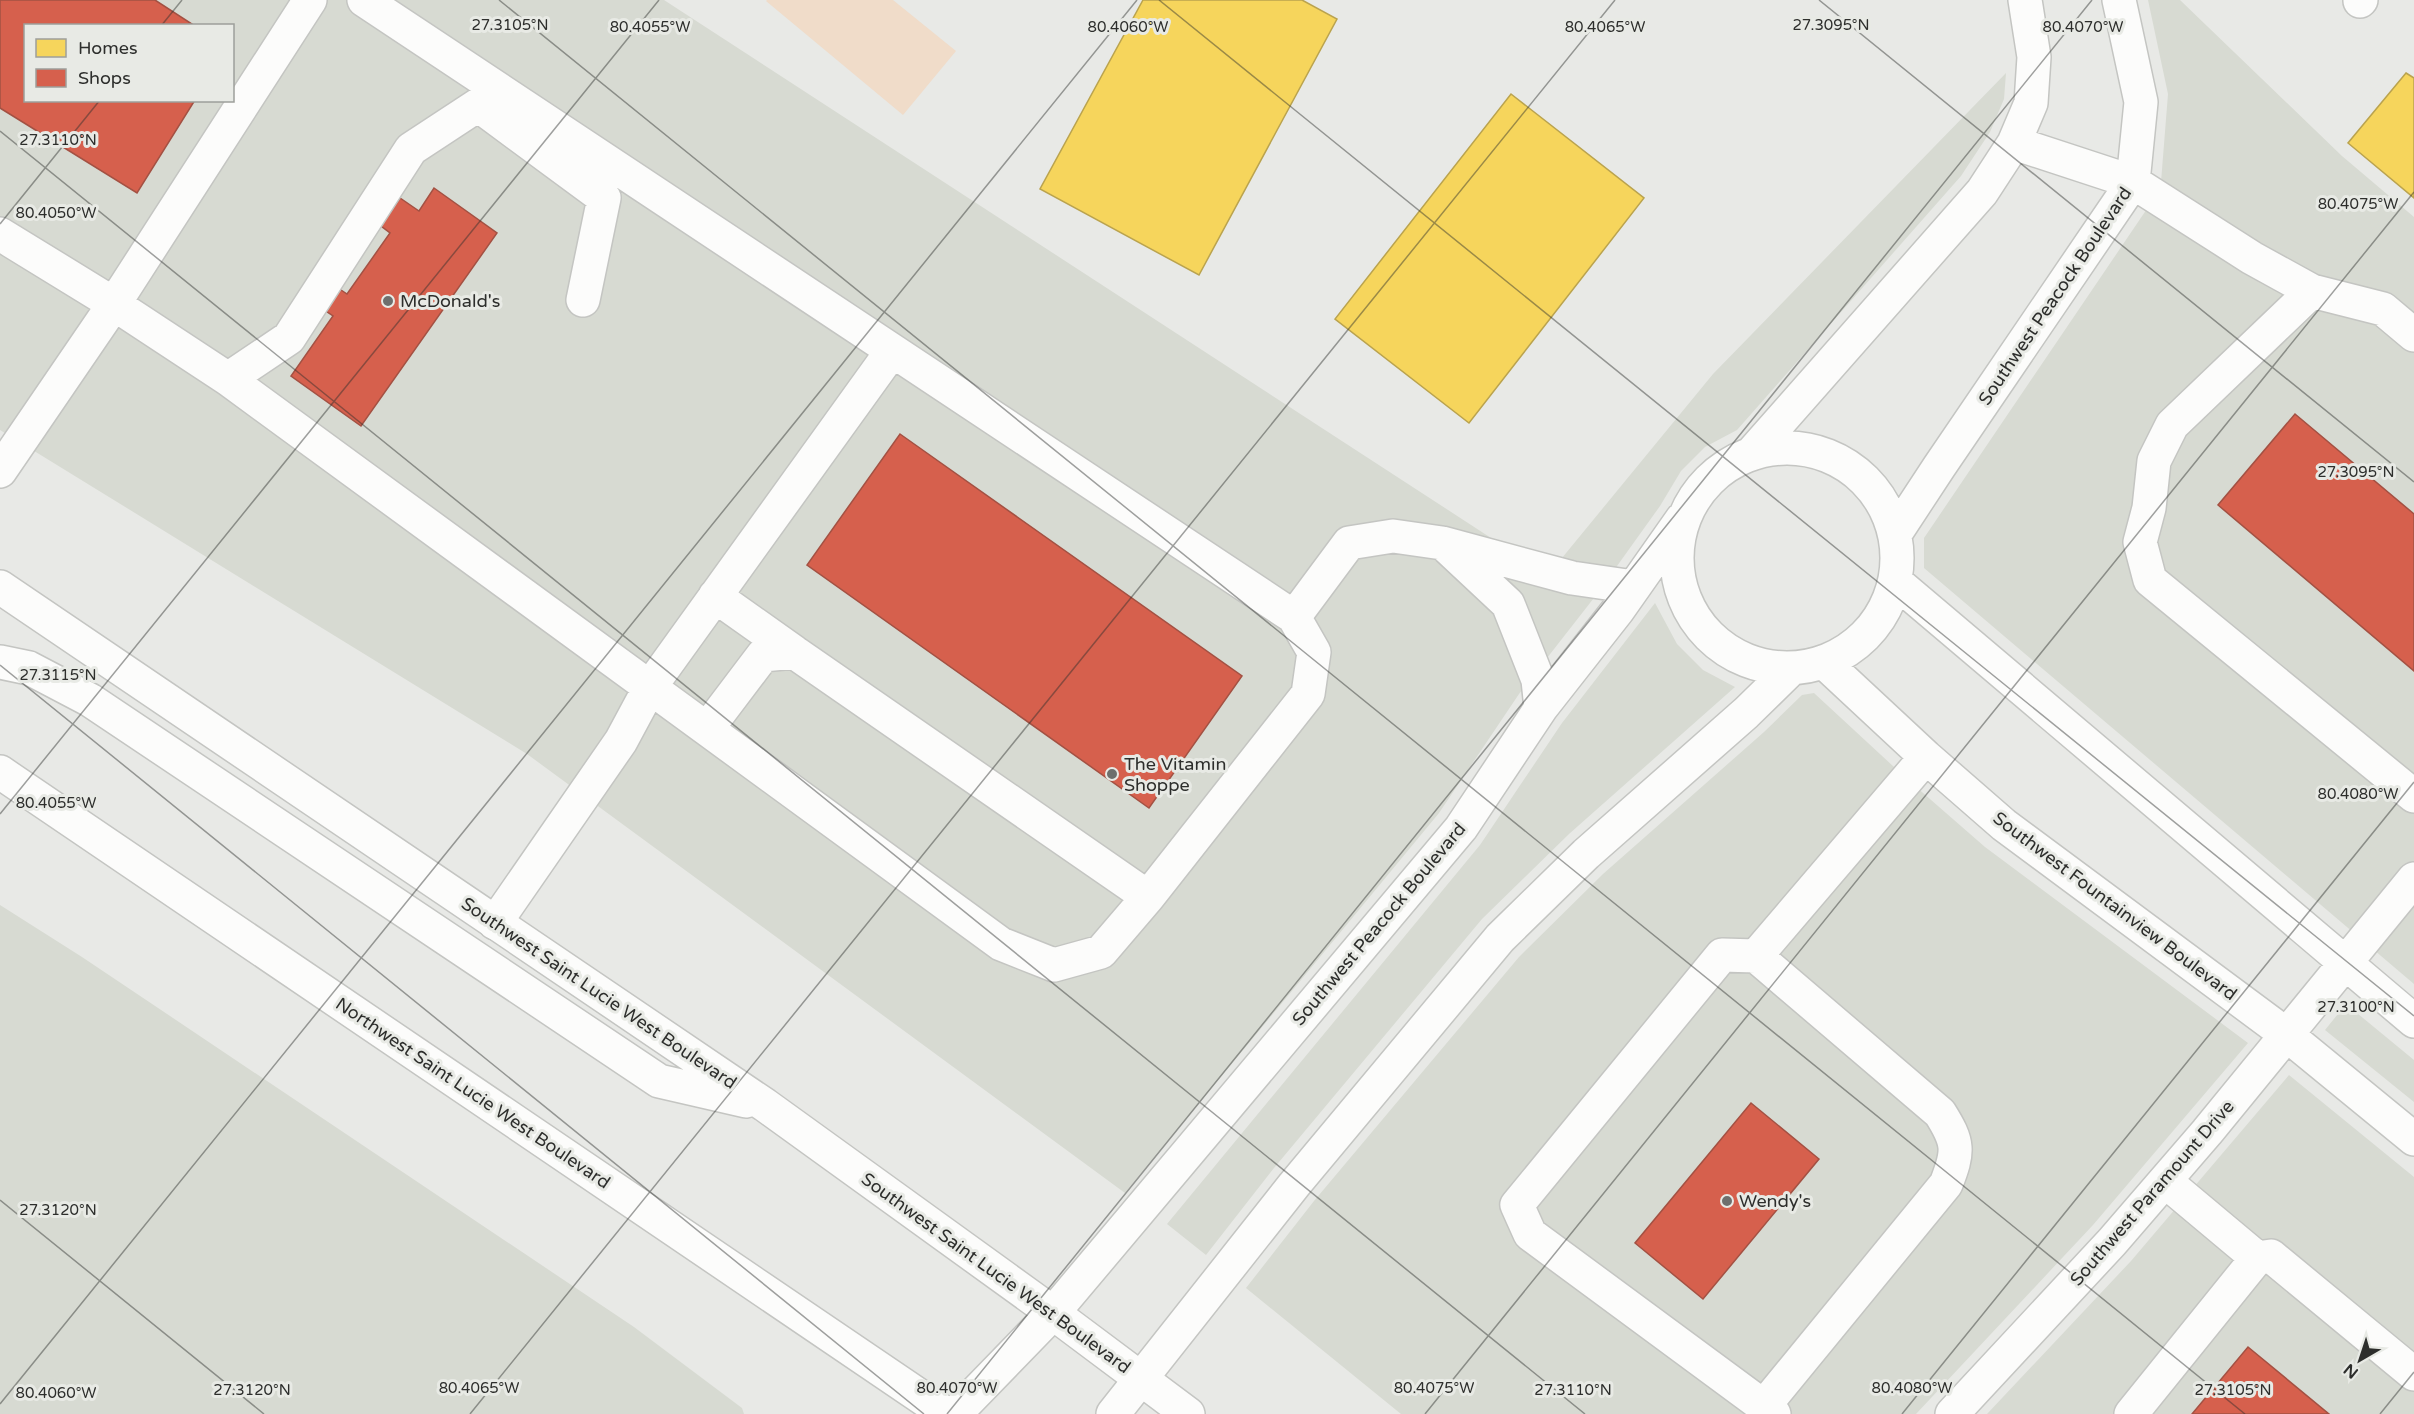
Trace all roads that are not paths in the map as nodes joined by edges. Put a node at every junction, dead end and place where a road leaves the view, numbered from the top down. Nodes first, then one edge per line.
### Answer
1 (310, 0) edge
2 (363, 0) edge
3 (2025, 0) edge
4 (2119, 0) edge
5 (2014, 143) junction
6 (2133, 182) junction
7 (0, 234) edge
8 (2312, 291) junction
9 (583, 300) dead end
10 (114, 304) junction
11 (2414, 334) edge
12 (892, 351) junction
13 (228, 380) junction
14 (1752, 453) junction
15 (0, 471) edge
16 (1682, 519) junction
17 (1896, 534) junction
18 (1443, 543) junction
19 (1896, 582) junction
20 (0, 587) edge
21 (1634, 587) junction
22 (715, 596) junction
23 (1294, 617) junction
24 (794, 652) junction
25 (0, 662) edge
26 (1825, 663) junction
27 (1791, 669) junction
28 (650, 687) junction
29 (1541, 708) junction
30 (707, 729) junction
31 (1926, 757) junction
32 (0, 772) edge
33 (2414, 796) edge
34 (2414, 879) edge
35 (1148, 897) junction
36 (495, 923) junction
37 (1756, 956) junction
38 (2345, 964) junction
39 (2414, 1021) edge
40 (2287, 1035) junction
41 (765, 1106) junction
42 (2414, 1139) edge
43 (2165, 1181) junction
44 (2257, 1258) junction
45 (1053, 1313) junction
46 (2414, 1374) edge
47 (1143, 1379) junction
48 (1769, 1410) edge
49 (946, 1414) edge
50 (955, 1414) edge
51 (1113, 1414) edge
52 (1188, 1414) edge
53 (1952, 1414) edge
54 (2131, 1414) edge

1 - 10 street
2 - 12 street
3 - 5 street
4 - 6 street, Southwest Peacock Boulevard
5 - 6 street
5 - 14 street
6 - 8 street
6 - 17 street, Southwest Peacock Boulevard
7 - 10 street
8 - 11 street
8 - 33 street
9 - 13 street
10 - 13 street
10 - 15 street
12 - 22 street
12 - 23 street
13 - 28 street
14 - 16 street
14 - 17 street
16 - 21 street, Southwest Peacock Boulevard
16 - 27 street
17 - 19 street
18 - 21 street
18 - 23 street
18 - 29 street
19 - 26 street
19 - 38 street
20 - 36 street, Southwest Saint Lucie West Boulevard
21 - 29 street, Southwest Peacock Boulevard
22 - 24 street
22 - 28 street
23 - 35 street
24 - 30 street
24 - 35 street
25 - 41 street
26 - 27 street
26 - 31 street, Southwest Fountainview Boulevard
27 - 47 street
28 - 30 street
28 - 36 street
29 - 45 street, Southwest Peacock Boulevard
30 - 35 street
31 - 37 street
31 - 40 street, Southwest Fountainview Boulevard
32 - 49 street, Northwest Saint Lucie West Boulevard
34 - 38 street, Southwest Paramount Drive
36 - 41 street, Southwest Saint Lucie West Boulevard
37 - 48 street
37 - 48 street
38 - 39 street
38 - 40 street, Southwest Paramount Drive
40 - 42 street, Southwest Fountainview Boulevard
40 - 43 street, Southwest Paramount Drive
41 - 45 street, Southwest Saint Lucie West Boulevard
43 - 44 street
43 - 53 street, Southwest Paramount Drive
44 - 46 street
44 - 54 street
45 - 47 street, Southwest Saint Lucie West Boulevard
45 - 50 street, Southwest Peacock Boulevard
47 - 51 street
47 - 52 street, Southwest Saint Lucie West Boulevard

